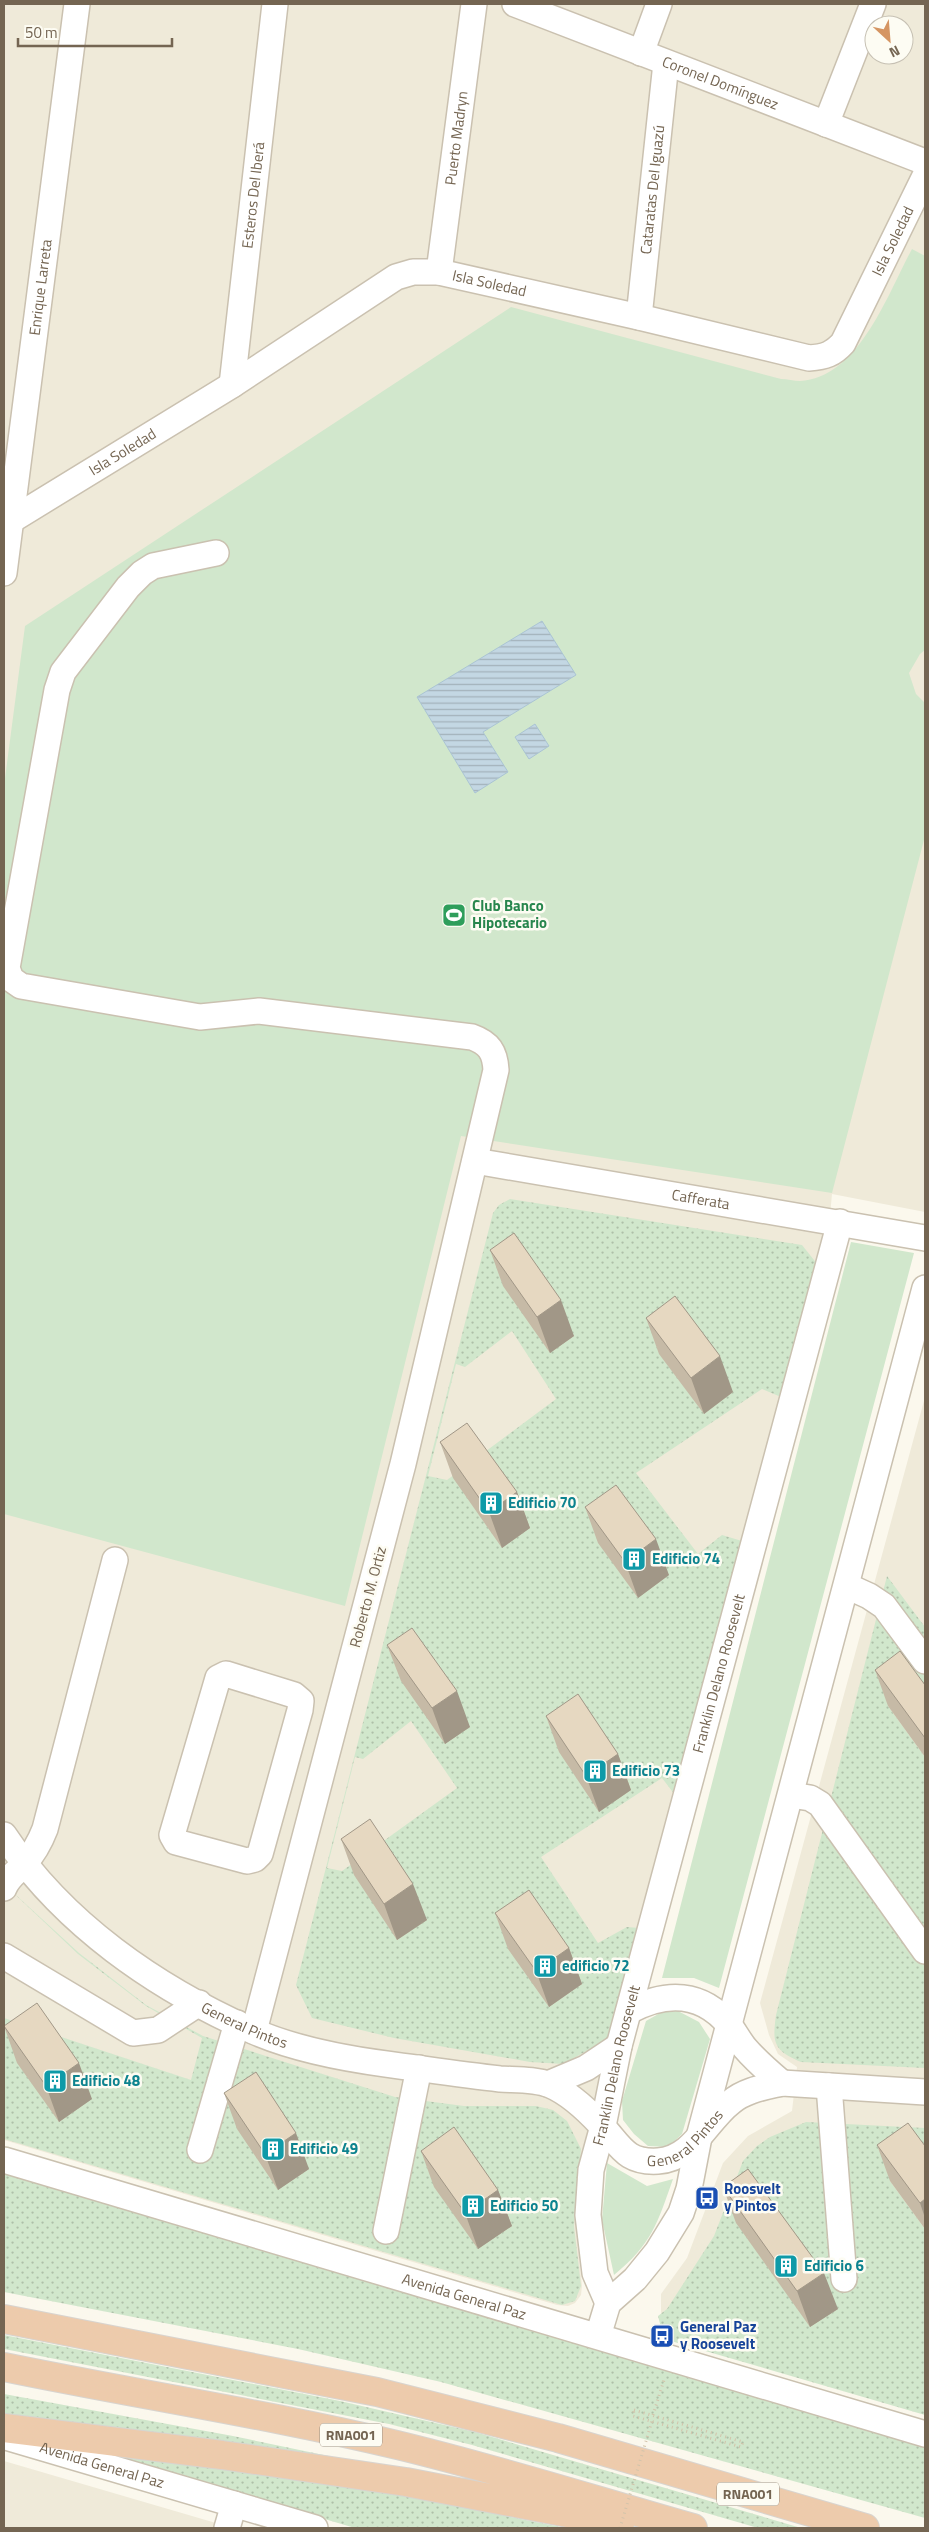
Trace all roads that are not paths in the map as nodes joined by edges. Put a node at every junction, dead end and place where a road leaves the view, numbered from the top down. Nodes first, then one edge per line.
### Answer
1 (76, 4) edge
2 (275, 4) edge
3 (474, 4) edge
4 (514, 4) edge
5 (658, 4) edge
6 (873, 4) edge
7 (641, 53) junction
8 (666, 63) junction
9 (826, 124) junction
10 (925, 162) edge
11 (925, 176) edge
12 (439, 272) junction
13 (639, 317) junction
14 (232, 385) junction
15 (10, 521) junction
16 (216, 552) dead end
17 (4, 573) edge
18 (475, 1161) junction
19 (840, 1222) junction
20 (925, 1238) edge
21 (925, 1288) edge
22 (115, 1560) dead end
23 (847, 1586) junction
24 (925, 1661) edge
25 (280, 1780) junction
26 (316, 1793) junction
27 (791, 1794) junction
28 (4, 1835) edge
29 (24, 1865) junction
30 (4, 1888) edge
31 (925, 1951) edge
32 (4, 1956) edge
33 (199, 2004) junction
34 (629, 2011) junction
35 (729, 2025) junction
36 (246, 2027) junction
37 (619, 2046) junction
38 (419, 2068) junction
39 (548, 2084) junction
40 (782, 2084) junction
41 (829, 2086) junction
42 (925, 2092) edge
43 (602, 2126) junction
44 (699, 2138) junction
45 (200, 2150) dead end
46 (4, 2160) edge
47 (386, 2231) dead end
48 (844, 2279) dead end
49 (608, 2303) junction
50 (4, 2319) edge
51 (598, 2336) junction
52 (4, 2367) edge
53 (4, 2428) edge
54 (925, 2434) edge
55 (4, 2436) edge
56 (234, 2504) junction
57 (227, 2528) edge
58 (315, 2528) edge
59 (645, 2528) edge
60 (693, 2528) edge
61 (864, 2528) edge

1 - 15 street, Enrique Larreta
2 - 14 street, Esteros Del Iberá
3 - 12 street, Puerto Madryn
4 - 7 street, Coronel Domínguez
5 - 7 street
6 - 9 street
7 - 8 street, Coronel Domínguez
8 - 9 street, Coronel Domínguez
8 - 13 street, Cataratas Del Iguazú
9 - 10 street, Coronel Domínguez
11 - 13 street, Isla Soledad
12 - 13 street, Isla Soledad
12 - 14 street, Isla Soledad
14 - 15 street, Isla Soledad
15 - 17 street, Enrique Larreta
16 - 18 street, Roberto M. Ortiz
18 - 19 street, Cafferata
18 - 26 street, Roberto M. Ortiz
19 - 20 street, Cafferata
19 - 34 street, Franklin Delano Roosevelt
21 - 23 street
22 - 29 street
23 - 24 street
23 - 27 street
25 - 25 street
25 - 26 street
26 - 36 street, Roberto M. Ortiz
27 - 31 street
27 - 35 street
28 - 29 street, General Pintos
29 - 30 street
29 - 33 street, General Pintos
32 - 33 street
33 - 36 street, General Pintos
34 - 35 street
34 - 37 street, Franklin Delano Roosevelt
35 - 40 street
35 - 44 street
36 - 38 street, General Pintos
36 - 45 street, Roberto M. Ortiz
37 - 39 street, General Pintos
37 - 43 street, Franklin Delano Roosevelt
38 - 39 street, General Pintos
38 - 47 street
39 - 43 street, General Pintos
40 - 41 street, General Pintos
40 - 44 street, General Pintos
41 - 42 street, General Pintos
41 - 48 street
43 - 44 street, General Pintos
43 - 49 street, Franklin Delano Roosevelt
44 - 49 street
46 - 51 street, Avenida General Paz
49 - 51 street
50 - 61 highway, RNA001
51 - 54 street, Avenida General Paz
52 - 60 highway, RNA001
53 - 59 highway
55 - 56 street, Avenida General Paz
56 - 57 street
56 - 58 street, Avenida General Paz

